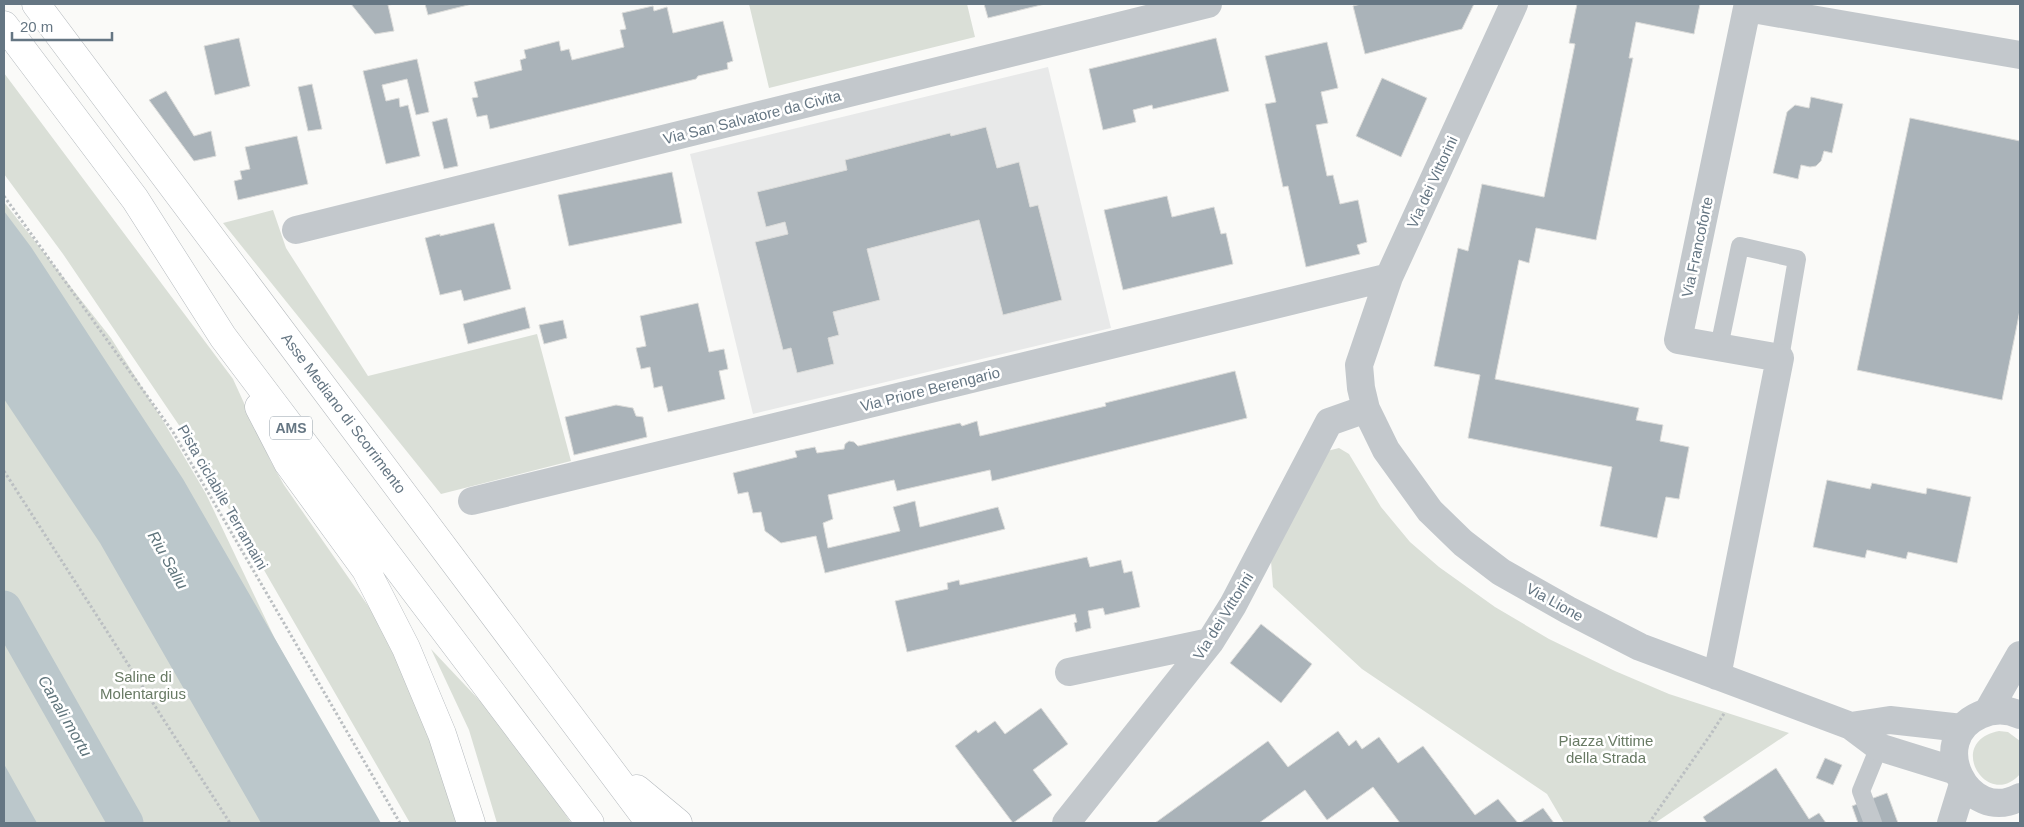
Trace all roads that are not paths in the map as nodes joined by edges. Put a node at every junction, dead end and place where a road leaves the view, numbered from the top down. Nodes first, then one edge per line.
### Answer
1 (36, 4) edge
2 (1208, 4) edge
3 (1514, 4) edge
4 (4, 25) edge
5 (2020, 55) edge
6 (296, 230) dead end
7 (1389, 277) junction
8 (223, 337) junction
9 (1718, 347) junction
10 (1780, 358) junction
11 (1360, 364) joint
12 (1366, 409) junction
13 (472, 501) dead end
14 (1210, 642) junction
15 (2020, 655) edge
16 (1069, 672) dead end
17 (1729, 681) junction
18 (1988, 711) junction
19 (2020, 715) edge
20 (1851, 726) junction
21 (1962, 728) junction
22 (1879, 748) junction
23 (607, 764) junction
24 (1959, 777) junction
25 (2011, 800) edge
26 (470, 823) edge
27 (590, 823) edge
28 (650, 823) edge
29 (678, 823) edge
30 (1066, 823) edge
31 (1873, 823) edge
32 (1952, 823) edge
33 (1980, 823) edge

1 - 23 highway, Asse Mediano di Scorrimento
2 - 6 street, Via San Salvatore da Civita
3 - 7 street, Via dei Vittorini
4 - 8 highway, AMS
5 - 9 street, Via Francoforte
7 - 11 street, Via dei Vittorini
7 - 13 street, Via Priore Berengario
8 - 26 highway
8 - 27 highway, AMS
9 - 10 street, Via Francoforte
9 - 10 lane
10 - 17 street
11 - 12 street, Via Lione
12 - 14 street, Via dei Vittorini
12 - 17 street, Via Lione
14 - 16 street
14 - 30 street, Via dei Vittorini
15 - 18 street
17 - 20 street, Via Lione
18 - 19 street
18 - 21 street
20 - 21 street, Via Lione
20 - 22 street, Via Lione
21 - 24 street
22 - 24 street, Via Lione
22 - 31 lane
23 - 28 highway, Asse Mediano di Scorrimento
23 - 29 highway
24 - 25 street, Via Lione
24 - 32 street
25 - 33 street

